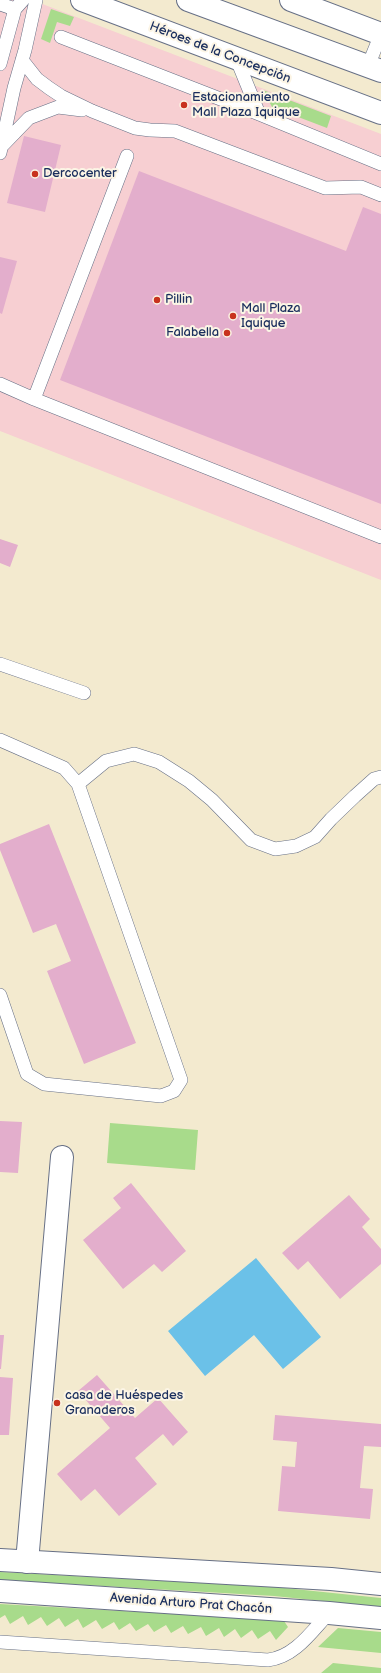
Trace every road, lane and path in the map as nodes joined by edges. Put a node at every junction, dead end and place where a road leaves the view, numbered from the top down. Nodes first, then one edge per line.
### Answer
1 (36, 0) edge
2 (82, 0) edge
3 (188, 0) edge
4 (291, 0) edge
5 (0, 4) edge
6 (19, 4) edge
7 (381, 34) edge
8 (61, 38) dead end
9 (22, 60) junction
10 (237, 60) junction
11 (0, 64) edge
12 (374, 68) edge
13 (92, 111) junction
14 (381, 113) edge
15 (259, 114) junction
16 (1, 149) edge
17 (127, 156) dead end
18 (381, 164) edge
19 (381, 195) edge
20 (0, 384) edge
21 (34, 399) junction
22 (381, 537) edge
23 (0, 664) edge
24 (84, 693) dead end
25 (0, 740) edge
26 (381, 777) edge
27 (78, 784) junction
28 (0, 995) edge
29 (62, 1157) dead end
30 (0, 1560) edge
31 (27, 1562) junction
32 (381, 1584) edge
33 (0, 1591) edge
34 (329, 1613) junction
35 (381, 1618) edge
36 (0, 1642) edge

1 - 9 lane
2 - 10 main road, Héroes de la Concepción
3 - 12 main road
4 - 7 main road
5 - 6 lane
6 - 11 lane
7 - 12 lane
8 - 15 lane
9 - 13 lane
9 - 16 lane
10 - 14 main road, Héroes de la Concepción
10 - 15 lane
13 - 16 lane
13 - 19 lane
15 - 18 lane
17 - 21 lane
20 - 21 lane
21 - 22 lane
23 - 24 lane
25 - 27 lane
26 - 27 lane
27 - 28 lane
29 - 31 main road
30 - 31 main road
31 - 32 main road
33 - 34 main road, Avenida Arturo Prat Chacón
34 - 35 main road, Avenida Arturo Prat Chacón
34 - 36 lane

